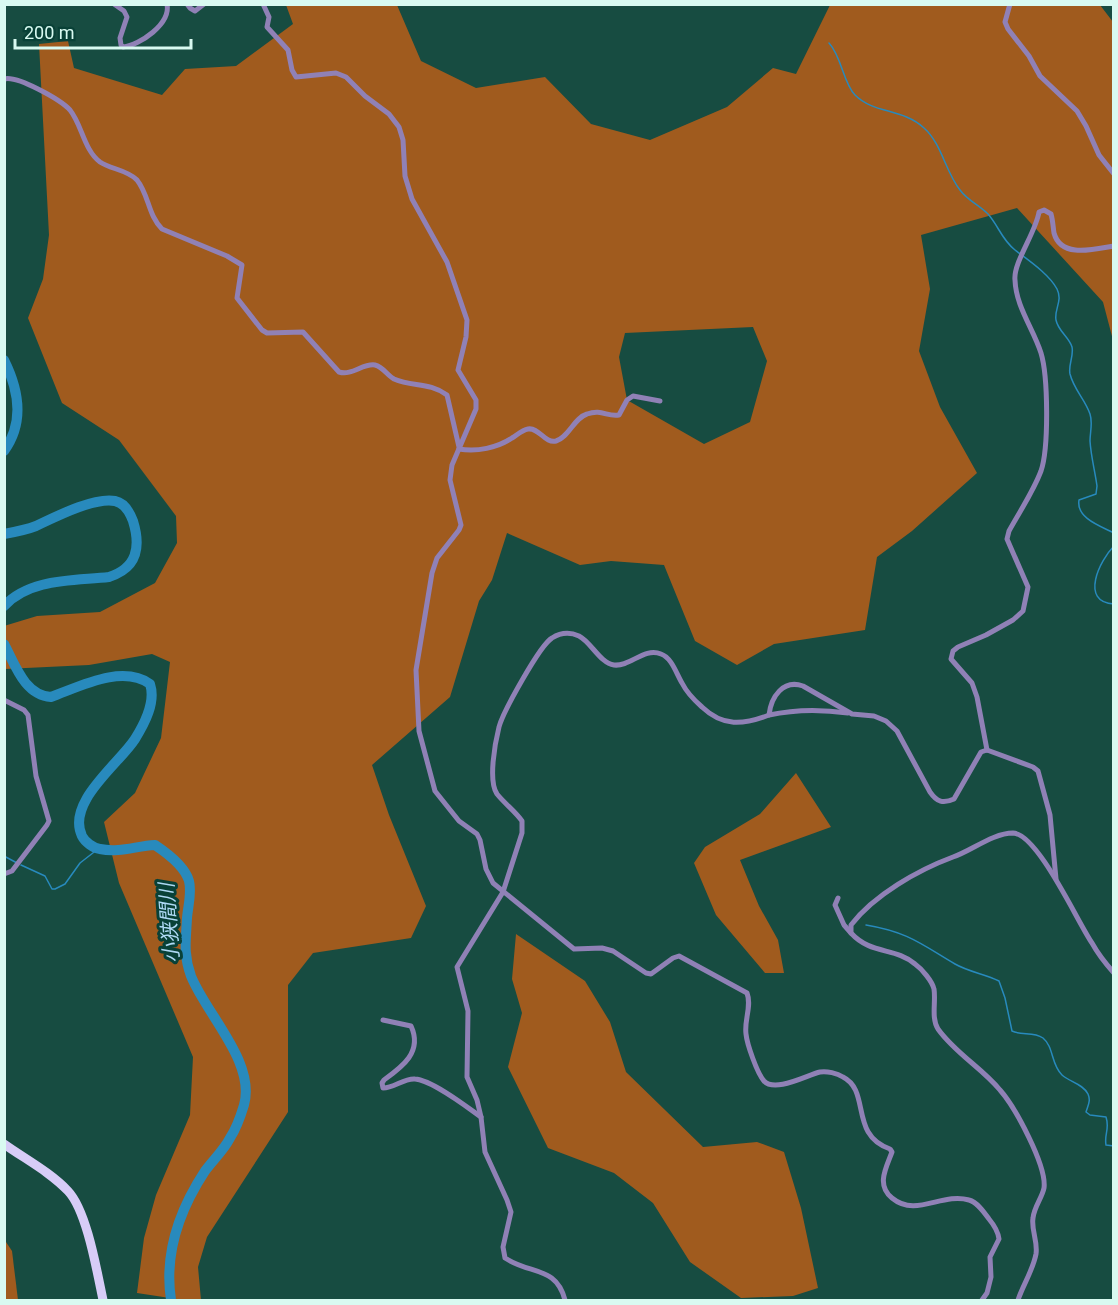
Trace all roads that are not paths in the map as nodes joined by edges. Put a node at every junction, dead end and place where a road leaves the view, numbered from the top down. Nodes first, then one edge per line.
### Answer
1 (114, 4) edge
2 (167, 4) edge
3 (188, 4) edge
4 (204, 4) edge
5 (263, 4) edge
6 (1010, 4) edge
7 (4, 79) edge
8 (1113, 174) edge
9 (1113, 246) edge
10 (660, 401) dead end
11 (459, 449) junction
12 (4, 700) edge
13 (852, 714) junction
14 (769, 715) junction
15 (987, 750) junction
16 (4, 874) edge
17 (1056, 881) junction
18 (503, 892) junction
19 (838, 898) dead end
20 (851, 933) junction
21 (1113, 973) edge
22 (383, 1020) dead end
23 (481, 1117) junction
24 (7, 1148) edge
25 (103, 1300) edge
26 (565, 1300) edge
27 (981, 1300) edge
28 (1018, 1300) edge

1 - 2 street
3 - 4 street
5 - 11 street
6 - 8 street
7 - 11 street
9 - 15 street
10 - 11 street
11 - 18 street
12 - 16 street
13 - 14 street
13 - 14 street
13 - 15 street
14 - 18 street
15 - 17 street
17 - 20 street
17 - 21 street
18 - 23 street
18 - 27 street
19 - 20 street
20 - 28 street
22 - 23 street
23 - 26 street
24 - 25 main road

